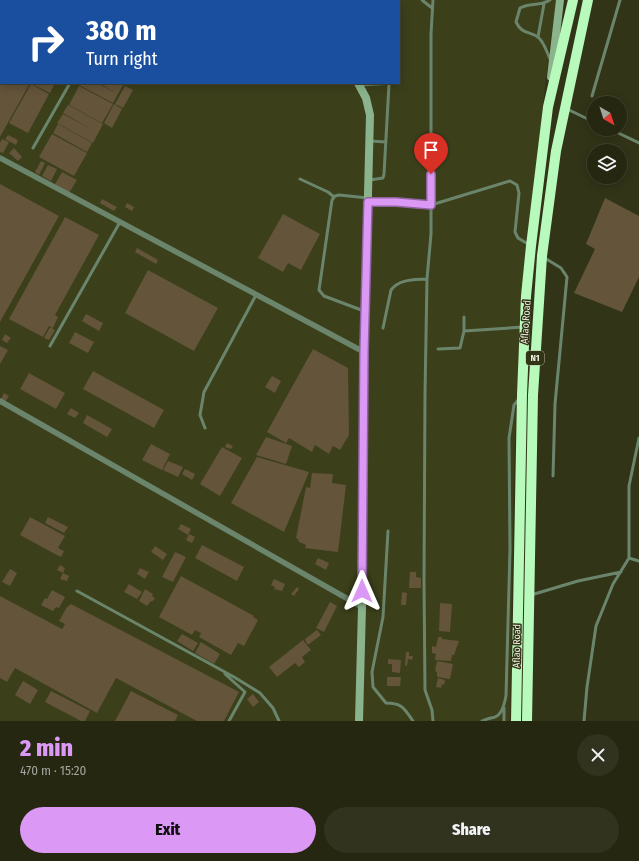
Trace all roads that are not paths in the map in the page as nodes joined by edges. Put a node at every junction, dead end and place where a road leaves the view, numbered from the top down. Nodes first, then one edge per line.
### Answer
1 (422, 0) edge
2 (433, 0) edge
3 (550, 0) edge
4 (560, 0) edge
5 (573, 0) edge
6 (588, 0) edge
7 (620, 0) edge
8 (544, 4) junction
9 (432, 8) junction
10 (538, 37) junction
11 (552, 66) junction
12 (69, 84) edge
13 (359, 84) edge
14 (389, 84) joint
15 (592, 96) dead end
16 (548, 107) junction
17 (564, 108) junction
18 (587, 119) edge
19 (624, 136) edge
20 (370, 141) junction
21 (386, 142) junction
22 (639, 143) edge
23 (33, 148) dead end
24 (0, 158) edge
25 (300, 179) dead end
26 (368, 180) junction
27 (334, 197) junction
28 (368, 200) junction
29 (431, 205) junction
30 (120, 222) junction
31 (531, 246) junction
32 (542, 256) junction
33 (427, 279) junction
34 (256, 295) junction
35 (365, 312) junction
36 (464, 317) dead end
37 (525, 327) junction
38 (383, 328) dead end
39 (464, 331) junction
40 (50, 346) dead end
41 (438, 348) dead end
42 (364, 352) junction
43 (522, 394) junction
44 (0, 401) edge
45 (205, 428) dead end
46 (639, 438) edge
47 (553, 476) dead end
48 (388, 531) dead end
49 (629, 558) junction
50 (639, 561) edge
51 (620, 572) junction
52 (77, 591) dead end
53 (530, 595) junction
54 (362, 607) junction
55 (221, 670) junction
56 (361, 670) junction
57 (372, 672) junction
58 (504, 708) junction
59 (228, 721) edge
60 (278, 721) edge
61 (359, 721) edge
62 (413, 721) edge
63 (433, 721) edge
64 (482, 721) edge
65 (504, 721) edge
66 (516, 721) edge
67 (527, 721) edge
68 (584, 721) edge

1 - 9 lane
2 - 9 lane
3 - 8 lane
4 - 11 street, Aflao Road / N1
5 - 16 highway, Aflao Road / N1
6 - 17 highway, Aflao Road / N1
7 - 15 lane
8 - 10 lane
8 - 10 lane
9 - 29 lane
10 - 11 lane
11 - 16 street, Aflao Road / N1
12 - 23 lane
13 - 14 lane
13 - 20 street
14 - 21 lane
16 - 31 highway, Aflao Road / N1
17 - 18 lane
17 - 32 highway, Aflao Road / N1
19 - 22 lane
20 - 21 lane
20 - 26 street
21 - 26 lane
24 - 30 street
25 - 27 lane
26 - 28 street
27 - 28 lane
27 - 35 lane
28 - 29 lane
28 - 35 street
29 - 31 lane
29 - 33 lane
30 - 34 street
30 - 40 lane
31 - 37 highway, Aflao Road / N1
32 - 47 lane
32 - 53 highway, Aflao Road / N1
33 - 38 lane
33 - 63 lane
34 - 42 street
34 - 45 lane
35 - 42 street
36 - 39 lane
37 - 39 lane
37 - 43 highway, Aflao Road / N1
39 - 41 lane
42 - 54 street
43 - 58 lane
43 - 66 highway, Aflao Road / N1
44 - 54 street
46 - 49 lane
48 - 57 lane
49 - 50 lane
49 - 51 lane
51 - 53 lane
51 - 68 lane
52 - 55 lane
53 - 67 highway, Aflao Road / N1
54 - 56 street
55 - 59 lane
55 - 60 lane
56 - 57 lane
56 - 61 street
57 - 62 lane
58 - 64 lane
58 - 65 lane

